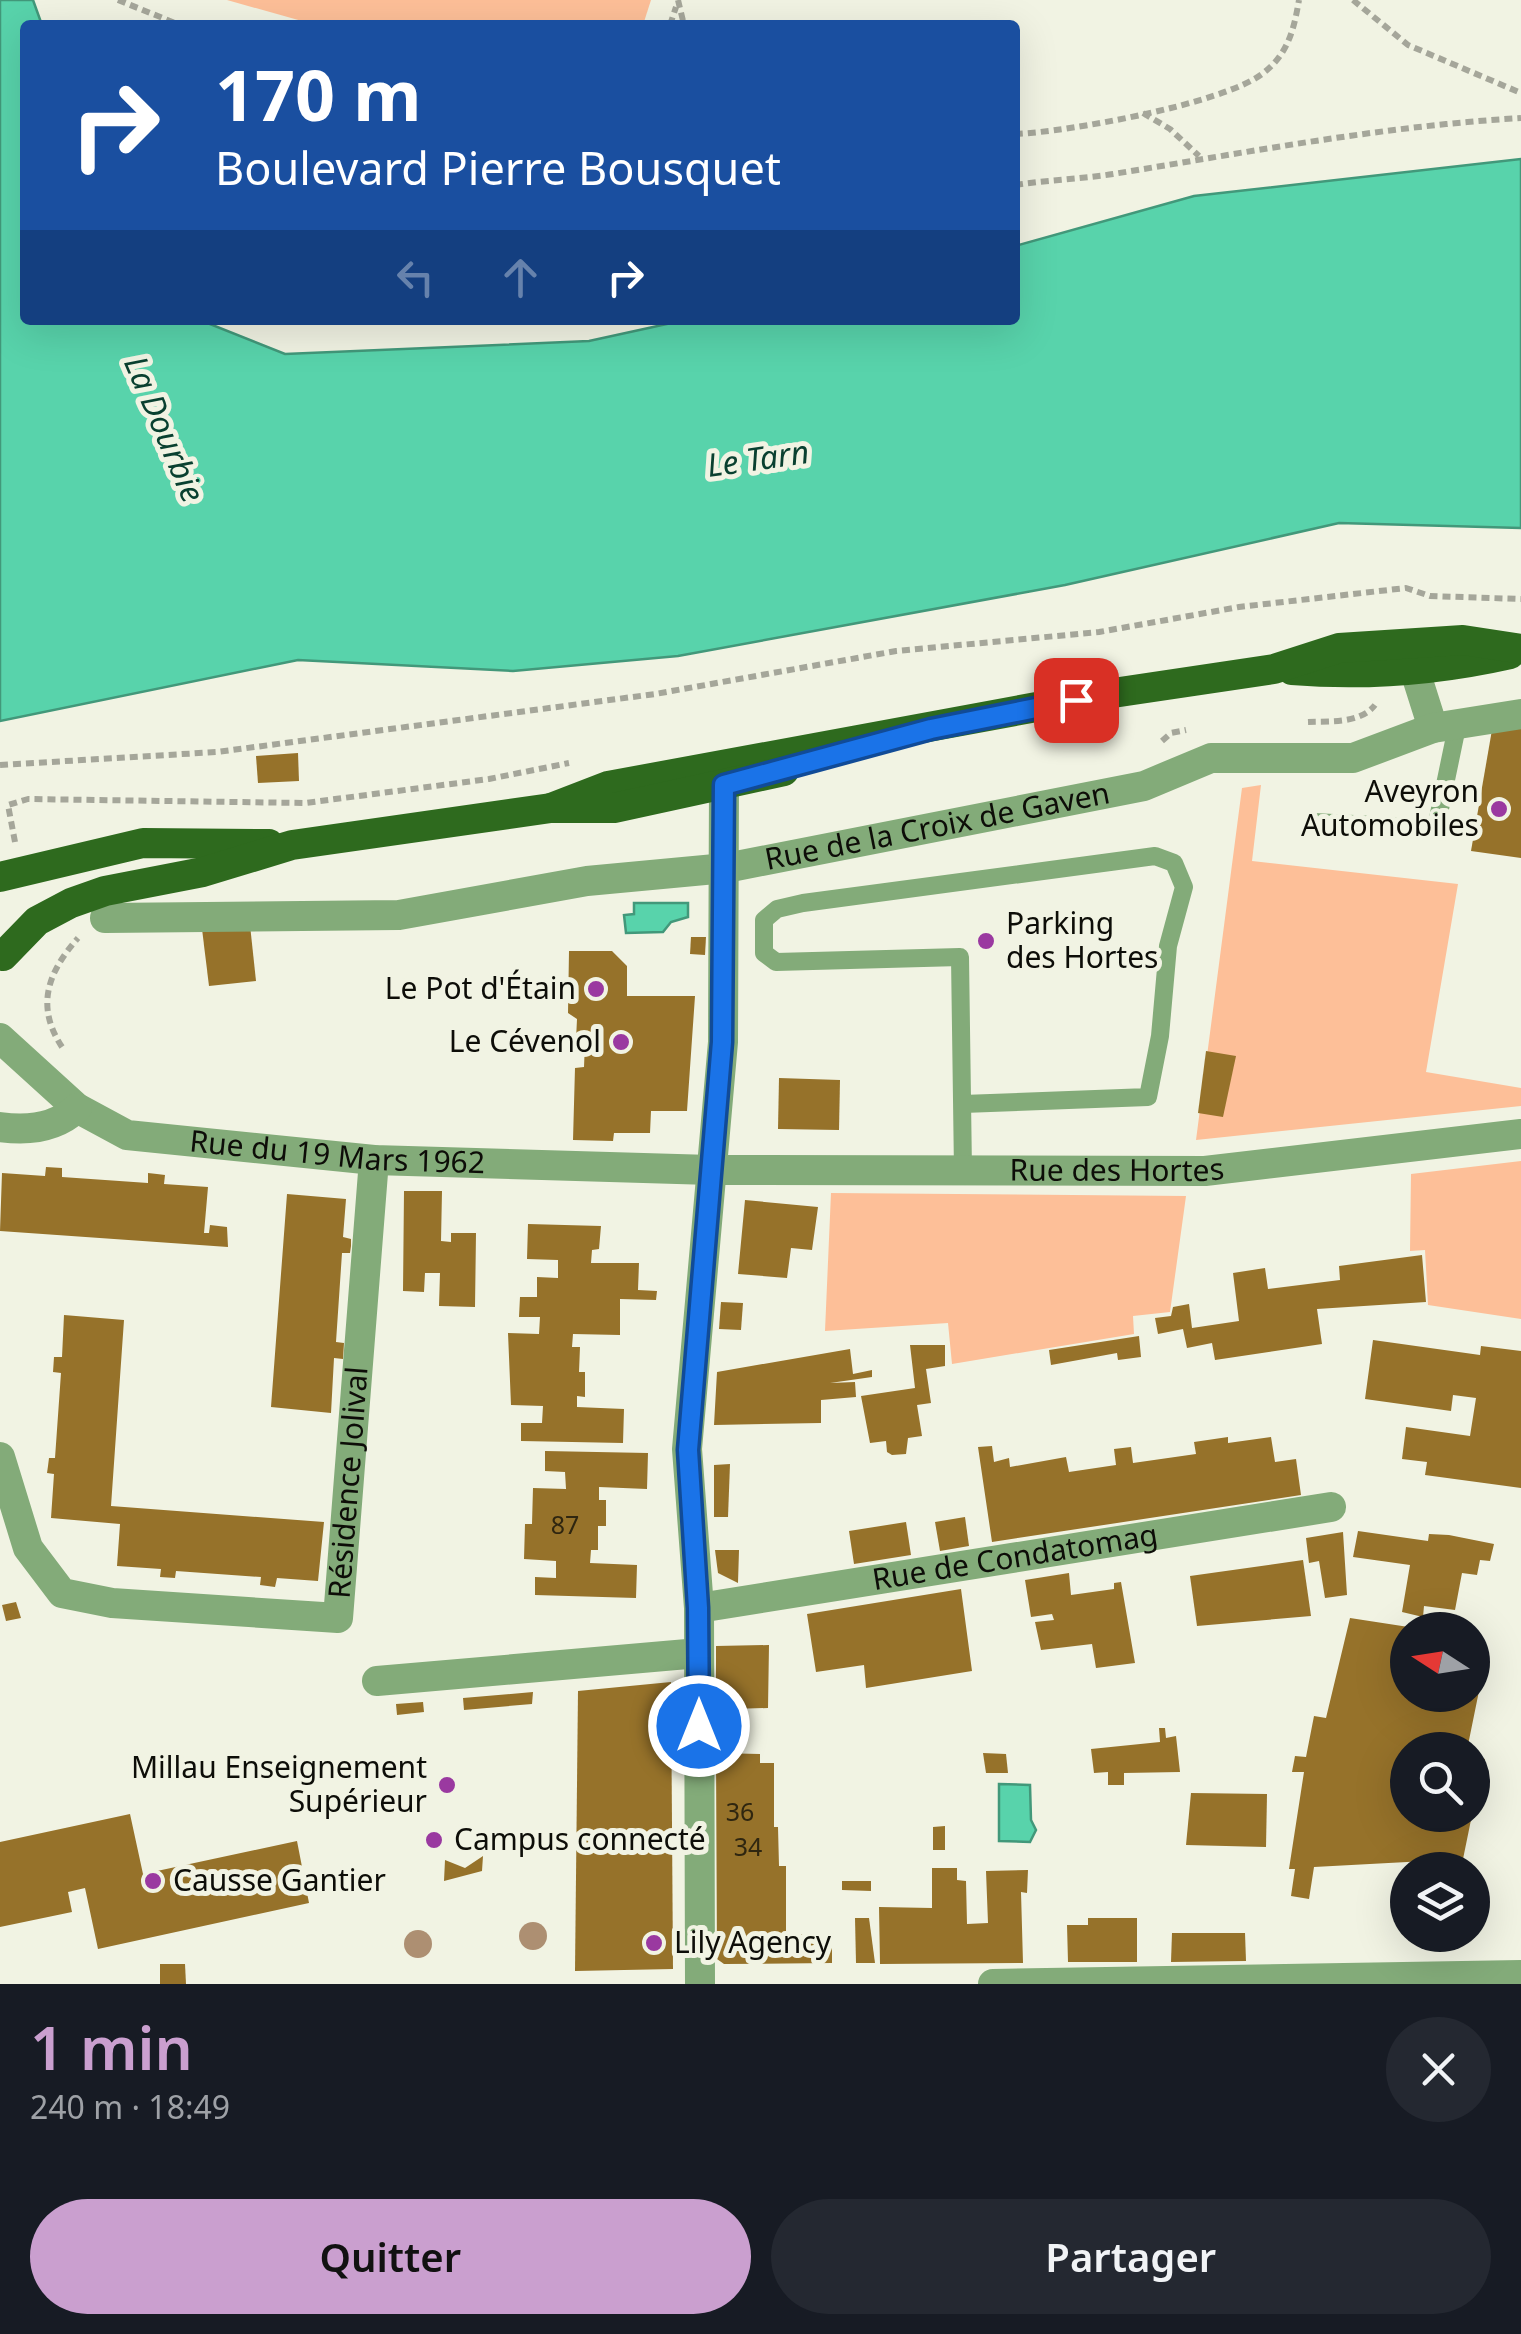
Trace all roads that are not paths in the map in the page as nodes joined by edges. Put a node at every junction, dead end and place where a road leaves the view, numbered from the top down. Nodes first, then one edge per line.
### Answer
1 (1521, 650) edge
2 (1274, 668) junction
3 (1414, 668) junction
4 (1521, 714) edge
5 (1446, 725) junction
6 (931, 729) junction
7 (724, 785) junction
8 (552, 808) junction
9 (1313, 822) dead end
10 (292, 845) junction
11 (726, 868) junction
12 (0, 876) edge
13 (105, 918) road end
14 (1, 951) edge
15 (0, 1038) edge
16 (963, 1104) junction
17 (77, 1108) junction
18 (0, 1127) edge
19 (1521, 1134) edge
20 (374, 1160) junction
21 (711, 1170) junction
22 (963, 1172) junction
23 (0, 1458) edge
24 (1331, 1506) dead end
25 (698, 1608) junction
26 (699, 1652) junction
27 (377, 1682) dead end
28 (1521, 1976) edge
29 (700, 1984) edge
30 (993, 1984) edge

1 - 2 main road
1 - 3 main road
2 - 3 main road
2 - 6 main road
3 - 5 street
4 - 5 street, Rue de la Croix de Gaven
5 - 9 lane
5 - 11 street, Rue de la Croix de Gaven
6 - 7 main road
6 - 8 main road
7 - 8 main road
7 - 11 street
8 - 10 main road
10 - 12 main road
10 - 14 main road
11 - 13 street, Rue de la Croix de Gaven
11 - 21 street
15 - 17 street, Rue du 19 Mars 1962
16 - 16 lane
16 - 22 lane
17 - 18 street
17 - 20 street, Rue du 19 Mars 1962
19 - 22 street, Rue des Hortes
20 - 21 street, Rue du 19 Mars 1962
20 - 23 street, Résidence Jolival
21 - 22 street, Rue des Hortes
21 - 25 street
24 - 25 street, Rue de Condatomag
25 - 26 street
26 - 27 street
26 - 29 street
28 - 30 street

